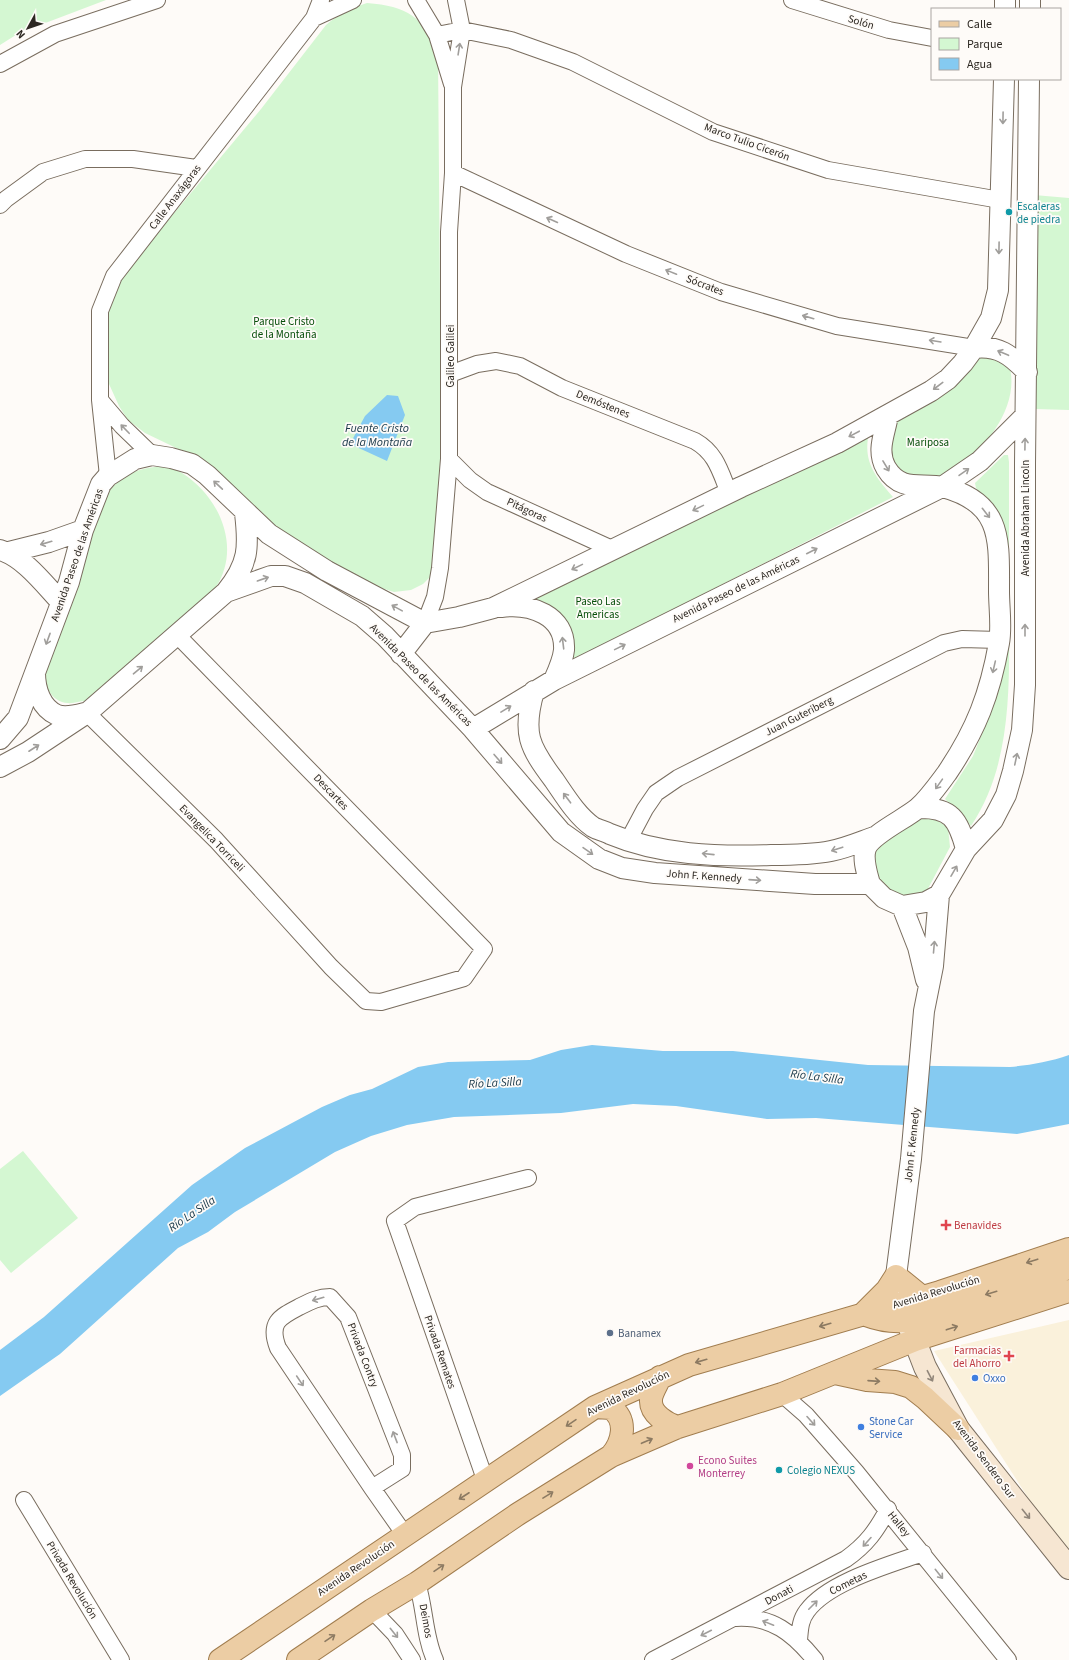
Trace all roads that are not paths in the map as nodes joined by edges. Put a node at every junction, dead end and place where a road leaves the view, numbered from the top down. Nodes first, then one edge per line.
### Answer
1 (157, 0) edge
2 (321, 0) edge
3 (353, 0) edge
4 (416, 0) edge
5 (456, 0) edge
6 (792, 0) edge
7 (314, 18) junction
8 (462, 30) junction
9 (437, 35) junction
10 (931, 38) edge
11 (0, 64) edge
12 (1004, 80) edge
13 (1029, 80) edge
14 (453, 87) junction
15 (196, 168) junction
16 (452, 173) junction
17 (1000, 200) junction
18 (0, 205) edge
19 (974, 348) junction
20 (1027, 372) junction
21 (450, 374) junction
22 (100, 400) junction
23 (888, 415) junction
24 (1025, 416) junction
25 (152, 455) junction
26 (449, 459) junction
27 (108, 476) junction
28 (942, 487) junction
29 (729, 493) junction
30 (245, 513) junction
31 (83, 530) junction
32 (612, 549) junction
33 (4, 551) edge
34 (226, 592) junction
35 (61, 602) junction
36 (493, 608) junction
37 (425, 623) junction
38 (178, 636) junction
39 (999, 640) junction
40 (401, 654) junction
41 (36, 673) junction
42 (554, 680) junction
43 (534, 691) junction
44 (87, 713) junction
45 (472, 729) junction
46 (0, 739) edge
47 (0, 767) edge
48 (918, 808) junction
49 (874, 837) junction
50 (628, 842) junction
51 (966, 850) junction
52 (870, 884) junction
53 (939, 895) junction
54 (902, 906) junction
55 (484, 949) joint
56 (928, 985) junction
57 (528, 1178) dead end
58 (1069, 1249) edge
59 (1069, 1268) edge
60 (896, 1276) junction
61 (1069, 1291) edge
62 (922, 1297) junction
63 (957, 1304) junction
64 (863, 1314) junction
65 (908, 1322) junction
66 (835, 1373) junction
67 (660, 1377) junction
68 (782, 1394) junction
69 (595, 1407) junction
70 (678, 1427) junction
71 (958, 1429) junction
72 (611, 1456) junction
73 (486, 1482) junction
74 (372, 1488) junction
75 (24, 1500) dead end
76 (888, 1509) junction
77 (405, 1535) junction
78 (923, 1553) junction
79 (1069, 1568) edge
80 (418, 1582) junction
81 (372, 1610) junction
82 (733, 1619) junction
83 (799, 1640) junction
84 (121, 1660) edge
85 (220, 1660) edge
86 (298, 1660) edge
87 (412, 1660) edge
88 (435, 1660) edge
89 (653, 1660) edge
90 (815, 1660) edge
91 (1008, 1660) edge

1 - 11 street
2 - 7 street, Calle Anaxágoras
3 - 7 street, Calle Anaxágoras
4 - 9 street, Galileo Galilei
5 - 8 street, Galileo Galilei
6 - 10 street, Solón
7 - 15 street, Calle Anaxágoras
8 - 9 street, Marco Tulio Cicerón
14 -> 8 street, Galileo Galilei
8 - 17 street, Marco Tulio Cicerón
9 - 14 street, Galileo Galilei
12 -> 17 street
13 - 20 street, Avenida Abraham Lincoln
14 - 16 street, Galileo Galilei
15 - 18 street
15 - 22 street, Calle Anaxágoras
19 -> 16 street, Sócrates
16 - 21 street, Galileo Galilei
17 -> 19 street
20 -> 19 street
19 -> 23 street
20 - 24 street, Avenida Abraham Lincoln
21 - 26 street, Galileo Galilei
21 - 29 street, Demóstenes
25 -> 22 street
22 - 27 street, Calle Anaxágoras
23 -> 28 street
23 -> 29 street
28 -> 24 street, Avenida Paseo de las Américas
51 -> 24 street, Avenida Abraham Lincoln
25 - 27 street, Avenida Paseo de las Américas
30 -> 25 street, Avenida Paseo de las Américas
26 - 32 street, Pitágoras
26 - 37 street, Galileo Galilei
27 - 31 street, Avenida Paseo de las Américas
28 -> 39 street
42 -> 28 street, Avenida Paseo de las Américas
29 -> 32 street
30 - 34 street
37 -> 30 street, Avenida Paseo de las Américas
31 -> 33 street
31 - 35 street, Avenida Paseo de las Américas
32 -> 36 street
33 - 35 street
34 - 38 street, Avenida Paseo de las Américas
34 -> 40 street, Avenida Paseo de las Américas
35 -> 41 street, Avenida Paseo de las Américas
36 - 37 street
42 -> 36 street
37 - 40 street
44 -> 38 street, Avenida Paseo de las Américas
38 - 55 street, Descartes
39 -> 48 street
39 - 50 street, Juan Guteriberg
40 - 45 street, Avenida Paseo de las Américas
41 - 44 street
41 - 46 street, Avenida Paseo de las Américas
42 - 43 street, Avenida Paseo de las Américas
45 -> 43 street, Avenida Paseo de las Américas
50 -> 43 street, John F. Kennedy
47 -> 44 street, Avenida Paseo de las Américas
44 - 55 street, Evangelica Torriceli
45 -> 52 street, John F. Kennedy
48 - 49 street
48 - 51 street
49 -> 50 street, John F. Kennedy
49 - 52 street
53 -> 51 street, Avenida Abraham Lincoln
52 - 54 street
53 - 54 street
56 -> 53 street, John F. Kennedy
54 - 56 street, John F. Kennedy
56 - 60 street, John F. Kennedy
57 - 73 street, Privada Remates
58 -> 62 main road, Avenida Revolución
59 -> 63 main road
60 - 62 main road
60 - 64 main road
60 - 65 street, John F. Kennedy
65 -> 61 main road, Avenida Revolución
62 - 63 main road
62 - 65 main road, Avenida Revolución
63 - 65 main road
64 - 65 main road
64 -> 67 main road, Avenida Revolución
65 - 66 main road, Avenida Revolución
65 -> 71 main road, Avenida Sendero Sur
66 - 68 main road, Avenida Revolución
66 -> 71 main road
67 - 69 main road, Avenida Revolución
67 - 70 main road
68 - 70 main road, Avenida Revolución
68 -> 76 street, Halley
69 - 72 main road
69 -> 73 main road, Avenida Revolución
72 -> 70 main road, Avenida Revolución
71 -> 79 main road, Avenida Sendero Sur
80 -> 72 main road, Avenida Revolución
73 -> 77 main road, Avenida Revolución
74 -> 74 street, Privada Contry
74 - 77 street, Privada Contry
75 - 84 street, Privada Revolución
76 - 78 street, Halley
76 -> 82 street, Donati
77 - 85 main road, Avenida Revolución
83 -> 78 street, Cometas
78 -> 91 street, Halley
80 - 81 main road, Avenida Revolución
80 - 88 street, Deimos
86 -> 81 main road, Avenida Revolución
81 -> 87 street
83 -> 82 street
82 -> 89 street, Donati
83 - 90 street

